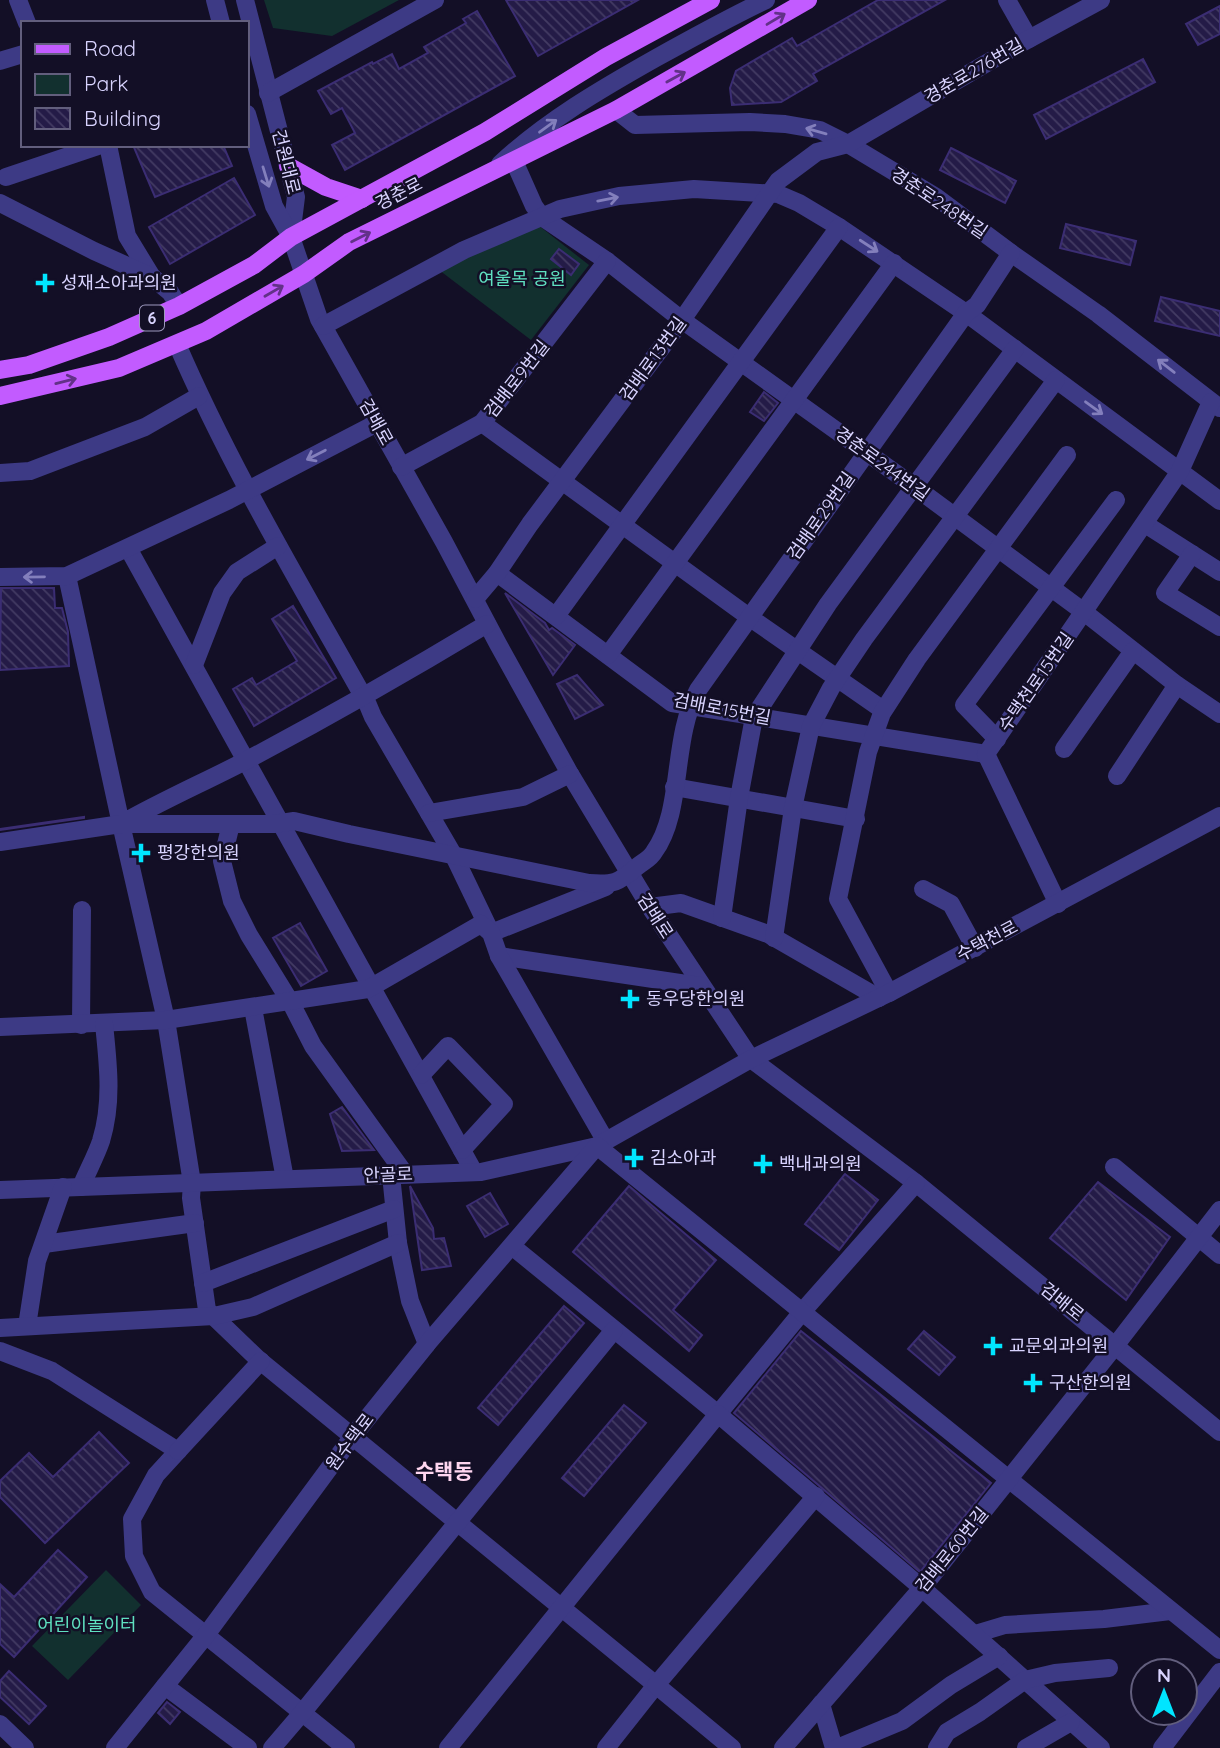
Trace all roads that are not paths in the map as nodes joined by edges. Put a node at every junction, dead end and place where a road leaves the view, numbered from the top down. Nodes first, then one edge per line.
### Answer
1 (18, 0) edge
2 (215, 0) edge
3 (245, 0) edge
4 (435, 0) edge
5 (711, 0) edge
6 (765, 0) edge
7 (808, 0) edge
8 (1007, 0) edge
9 (1101, 0) edge
10 (26, 21) edge
11 (220, 21) edge
12 (1029, 39) junction
13 (21, 55) edge
14 (0, 61) edge
15 (268, 93) junction
16 (616, 110) junction
17 (248, 117) edge
18 (848, 144) junction
19 (95, 147) edge
20 (108, 147) edge
21 (514, 161) junction
22 (288, 166) junction
23 (495, 169) junction
24 (6, 177) dead end
25 (769, 192) junction
26 (362, 200) junction
27 (0, 203) edge
28 (542, 217) junction
29 (839, 227) junction
30 (291, 237) junction
31 (1011, 253) junction
32 (607, 261) junction
33 (894, 263) junction
34 (304, 274) junction
35 (152, 278) junction
36 (179, 306) junction
37 (966, 313) junction
38 (682, 320) junction
39 (323, 326) junction
40 (177, 344) junction
41 (1015, 349) junction
42 (741, 363) junction
43 (0, 370) edge
44 (1056, 380) junction
45 (199, 396) junction
46 (0, 397) edge
47 (794, 400) junction
48 (1215, 405) edge
49 (482, 423) junction
50 (377, 424) junction
51 (866, 453) junction
52 (1067, 455) dead end
53 (401, 467) junction
54 (1180, 471) junction
55 (0, 473) edge
56 (561, 482) junction
57 (915, 487) junction
58 (249, 490) junction
59 (1116, 500) dead end
60 (1220, 501) edge
61 (954, 516) junction
62 (1145, 524) junction
63 (622, 525) junction
64 (278, 546) junction
65 (128, 548) junction
66 (998, 549) junction
67 (1192, 554) junction
68 (675, 563) junction
69 (1220, 572) edge
70 (497, 573) junction
71 (67, 576) junction
72 (0, 578) edge
73 (1050, 588) junction
74 (475, 599) junction
75 (1084, 612) junction
76 (556, 616) junction
77 (749, 617) junction
78 (487, 624) junction
79 (1220, 627) edge
80 (797, 651) junction
81 (1133, 651) junction
82 (608, 655) junction
83 (194, 665) junction
84 (837, 679) junction
85 (1177, 685) junction
86 (363, 697) junction
87 (689, 706) junction
88 (883, 710) junction
89 (1220, 714) edge
90 (754, 717) junction
91 (811, 726) junction
92 (875, 735) junction
93 (997, 738) junction
94 (1064, 749) dead end
95 (986, 754) junction
96 (247, 760) junction
97 (570, 774) junction
98 (1117, 776) dead end
99 (674, 787) junction
100 (739, 798) junction
101 (793, 808) junction
102 (429, 814) junction
103 (1220, 816) edge
104 (856, 819) junction
105 (280, 823) junction
106 (121, 824) junction
107 (232, 824) junction
108 (0, 842) edge
109 (454, 856) junction
110 (629, 874) junction
111 (612, 885) junction
112 (923, 889) dead end
113 (1058, 904) junction
114 (650, 907) junction
115 (82, 910) dead end
116 (722, 918) junction
117 (491, 933) junction
118 (774, 937) junction
119 (975, 948) junction
120 (499, 956) junction
121 (701, 986) junction
122 (372, 987) junction
123 (884, 996) junction
124 (291, 1003) junction
125 (253, 1008) junction
126 (166, 1020) junction
127 (104, 1024) junction
128 (82, 1025) junction
129 (0, 1027) edge
130 (751, 1059) junction
131 (421, 1075) junction
132 (601, 1143) junction
133 (462, 1150) junction
134 (1114, 1167) dead end
135 (474, 1172) junction
136 (398, 1175) junction
137 (285, 1179) junction
138 (192, 1182) junction
139 (916, 1182) junction
140 (72, 1187) junction
141 (0, 1190) edge
142 (394, 1209) junction
143 (1220, 1210) edge
144 (195, 1223) junction
145 (1198, 1238) junction
146 (398, 1243) junction
147 (44, 1244) junction
148 (513, 1247) junction
149 (1220, 1255) edge
150 (203, 1283) junction
151 (802, 1312) junction
152 (214, 1316) junction
153 (27, 1326) junction
154 (0, 1328) edge
155 (614, 1330) junction
156 (427, 1344) junction
157 (1115, 1346) junction
158 (0, 1351) edge
159 (261, 1361) junction
160 (718, 1414) junction
161 (1220, 1432) edge
162 (353, 1436) junction
163 (178, 1451) junction
164 (1009, 1479) junction
165 (816, 1496) junction
166 (457, 1524) junction
167 (922, 1588) junction
168 (561, 1607) junction
169 (1170, 1611) junction
170 (975, 1634) junction
171 (206, 1635) junction
172 (1220, 1650) edge
173 (999, 1656) junction
174 (1109, 1668) dead end
175 (1220, 1672) edge
176 (1026, 1680) junction
177 (656, 1685) junction
178 (165, 1686) junction
179 (821, 1704) junction
180 (302, 1713) junction
181 (1071, 1722) junction
182 (0, 1724) edge
183 (25, 1748) edge
184 (115, 1748) edge
185 (248, 1748) edge
186 (272, 1748) edge
187 (346, 1748) edge
188 (448, 1748) edge
189 (606, 1748) edge
190 (732, 1748) edge
191 (783, 1748) edge
192 (835, 1748) edge
193 (937, 1748) edge
194 (1026, 1748) edge
195 (1101, 1748) edge
196 (1162, 1748) edge

1 - 10 street
2 - 11 street
3 - 15 street, 건원대로
4 - 15 street
5 - 26 main road, 경춘로 / 6
23 -> 6 street
16 -> 7 main road, 경춘로
8 - 12 street
9 - 12 street, 경춘로276번길
12 - 18 street, 경춘로276번길
13 - 14 street
15 - 22 street, 건원대로
18 -> 16 street, 경춘로248번길
16 - 21 main road, 경춘로
17 -> 30 street, 건원대로
18 - 25 street, 검배로13번길
18 - 31 street, 경춘로248번길
19 - 24 street
20 - 35 street
21 - 23 main road, 경춘로
21 - 28 street, 경춘로244번길
22 - 26 main road
22 - 30 street, 건원대로
34 -> 23 main road, 경춘로
28 -> 25 street
25 - 29 street
25 - 38 street, 검배로13번길
26 - 30 main road, 경춘로 / 6
27 - 35 street
28 - 32 street, 경춘로244번길
28 - 39 street
29 -> 33 street
29 - 42 street
30 - 34 street, 검배로
30 - 36 main road, 경춘로 / 6
31 - 37 street, 검배로29번길
48 -> 31 street, 경춘로248번길
32 - 38 street, 경춘로244번길
32 - 49 street, 검배로9번길
33 - 37 street
33 - 47 street
34 - 39 street, 검배로
40 -> 34 main road, 경춘로
35 - 36 street
36 - 43 main road, 경춘로 / 6
37 - 41 street
37 - 51 street, 검배로29번길
38 - 42 street, 경춘로244번길
38 - 56 street, 검배로13번길
39 - 50 street, 검배로
40 - 45 street
46 -> 40 main road, 경춘로
41 - 44 street
41 - 57 street
42 - 47 street, 경춘로244번길
42 - 63 street
44 -> 54 street
44 - 61 street
45 - 55 street
45 - 58 street
47 - 51 street, 경춘로244번길
47 - 68 street
48 - 54 street, 수택천로15번길
49 - 53 street, 검배로9번길
49 - 56 street
50 - 53 street, 검배로
50 -> 58 street
51 - 57 street, 경춘로244번길
51 - 77 street, 검배로29번길
52 - 66 street
53 - 74 street, 검배로
54 - 60 street
54 - 62 street, 수택천로15번길
56 - 63 street
56 - 70 street, 검배로13번길
57 - 61 street, 경춘로244번길
57 - 80 street
58 - 64 street
58 - 65 street
59 - 73 street
61 - 66 street, 경춘로244번길
61 - 84 street
62 - 67 street
62 - 75 street, 수택천로15번길
63 - 68 street
63 - 76 street
64 - 83 street
64 - 86 street
65 - 71 street
65 - 83 street
66 - 73 street, 경춘로244번길
66 - 88 street
67 - 69 street
67 - 79 street
68 - 77 street
68 - 82 street
70 - 74 street, 검배로13번길
70 - 76 street, 검배로15번길
71 -> 72 street
71 - 106 street
73 - 75 street, 경춘로244번길
73 - 93 street
74 - 78 street, 검배로
75 - 81 street, 경춘로244번길
75 - 93 street, 수택천로15번길
76 - 82 street, 검배로15번길
77 - 80 street
77 - 87 street, 검배로29번길
78 - 86 street
78 - 97 street, 검배로
80 - 84 street
80 - 90 street
81 - 85 street, 경춘로244번길
81 - 94 street
82 - 87 street, 검배로15번길
83 - 96 street
84 - 88 street
84 - 91 street
85 - 89 street, 경춘로244번길
85 - 98 street
86 - 96 street
86 - 102 street
87 - 90 street, 검배로15번길
87 - 99 street, 검배로29번길
88 - 92 street
90 - 91 street, 검배로15번길
90 - 100 street
91 - 92 street, 검배로15번길
91 - 101 street
92 - 95 street, 검배로15번길
92 - 104 street
93 - 95 street, 수택천로15번길
95 - 113 street
96 - 105 street
96 - 106 street
97 - 102 street
97 - 110 street, 검배로
99 - 100 street
99 - 110 street, 검배로29번길
100 - 101 street
100 - 116 street
101 - 104 street
101 - 118 street
102 - 109 street
103 - 113 street, 수택천로
104 - 123 street
105 - 107 street
105 - 109 street
105 - 122 street
106 - 107 street
106 - 108 street
106 - 126 street
107 - 124 street
109 - 111 street
109 - 117 street
110 - 111 street, 검배로29번길
110 - 114 street, 검배로
111 - 117 street, 검배로29번길
112 - 119 street
113 - 119 street, 수택천로
114 - 116 street
114 - 121 street, 검배로
115 - 128 street
116 - 118 street
117 - 120 street
117 - 122 street, 검배로29번길
118 - 123 street
119 - 123 street, 수택천로
120 - 121 street
120 - 132 street
121 - 130 street, 검배로
122 - 124 street
122 - 131 street
123 - 130 street, 수택천로
124 - 125 street
124 - 136 street
125 - 126 street
125 - 137 street
126 - 127 street
126 - 138 street
127 - 128 street
127 - 140 street
128 - 129 street
130 - 132 street, 안골로
130 - 139 street, 검배로
131 - 133 street
131 - 133 street
132 - 135 street, 안골로
132 - 148 street, 원수택로
132 - 151 street
133 - 135 street
134 - 145 street
135 - 136 street, 안골로
136 - 137 street, 안골로
136 - 142 street
137 - 138 street, 안골로
138 - 140 street, 안골로
138 - 144 street
139 - 151 street
139 - 157 street, 검배로
140 - 141 street, 안골로
140 - 147 street
142 - 146 street
142 - 150 street
143 - 145 street, 검배로60번길
144 - 147 street
144 - 150 street
145 - 149 street
145 - 157 street, 검배로60번길
146 - 152 street
146 - 156 street
147 - 153 street
148 - 155 street
148 - 156 street, 원수택로
150 - 152 street
151 - 160 street
151 - 164 street
152 - 153 street
152 - 159 street
153 - 154 street
155 - 160 street
155 - 166 street
156 - 162 street, 원수택로
157 - 161 street, 검배로
157 - 164 street, 검배로60번길
158 - 163 street
159 - 162 street
159 - 163 street
160 - 165 street
160 - 168 street
162 - 166 street
162 - 171 street, 원수택로
163 - 171 street
164 - 167 street, 검배로60번길
164 - 169 street
165 - 167 street
165 - 177 street
166 - 168 street
166 - 180 street
167 - 170 street
167 - 179 street, 검배로60번길
168 - 177 street
168 - 188 street
169 - 170 street
169 - 172 street
170 - 173 street
171 - 178 street, 원수택로
171 - 180 street
173 - 176 street
173 - 192 street
174 - 176 street
175 - 196 street
176 - 181 street
176 - 193 street
177 - 189 street
177 - 190 street
178 - 184 street, 원수택로
178 - 185 street
179 - 191 street, 검배로60번길
179 - 192 street
180 - 186 street
180 - 187 street
181 - 194 street
181 - 195 street
182 - 183 street

